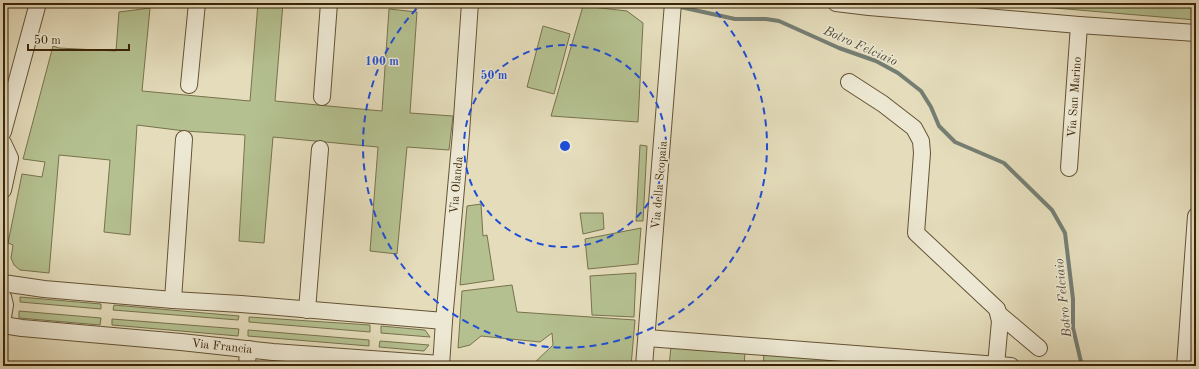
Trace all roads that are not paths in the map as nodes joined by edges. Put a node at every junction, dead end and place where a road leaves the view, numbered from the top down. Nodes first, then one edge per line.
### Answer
1 (38, 3) edge
2 (197, 3) edge
3 (330, 3) edge
4 (470, 3) edge
5 (673, 3) edge
6 (836, 3) edge
7 (1079, 25) junction
8 (1196, 32) edge
9 (849, 82) dead end
10 (188, 85) dead end
11 (322, 97) dead end
12 (3, 132) edge
13 (184, 138) dead end
14 (3, 143) edge
15 (320, 149) dead end
16 (1069, 168) dead end
17 (3, 190) edge
18 (1196, 216) edge
19 (3, 283) edge
20 (3, 297) edge
21 (173, 300) junction
22 (307, 310) junction
23 (1000, 315) junction
24 (3, 317) edge
25 (444, 321) junction
26 (3, 325) edge
27 (647, 338) junction
28 (1039, 348) dead end
29 (248, 349) junction
30 (441, 365) edge
31 (247, 366) edge
32 (644, 366) edge
33 (1004, 366) edge
34 (1185, 366) edge

1 - 12 street
2 - 10 street
3 - 11 street
4 - 25 street, Via Olanda
5 - 27 street, Via della Scopaia
6 - 7 street
7 - 8 street
7 - 16 street, Via San Marino
9 - 23 street
13 - 21 street
14 - 17 street
15 - 22 street
18 - 34 street
19 - 21 street
20 - 24 street
21 - 22 street
22 - 25 street
23 - 28 street
23 - 33 street
25 - 30 street, Via Olanda
26 - 29 street, Via Francia
27 - 32 street, Via della Scopaia
27 - 33 street
29 - 30 street, Via Francia
29 - 31 street

